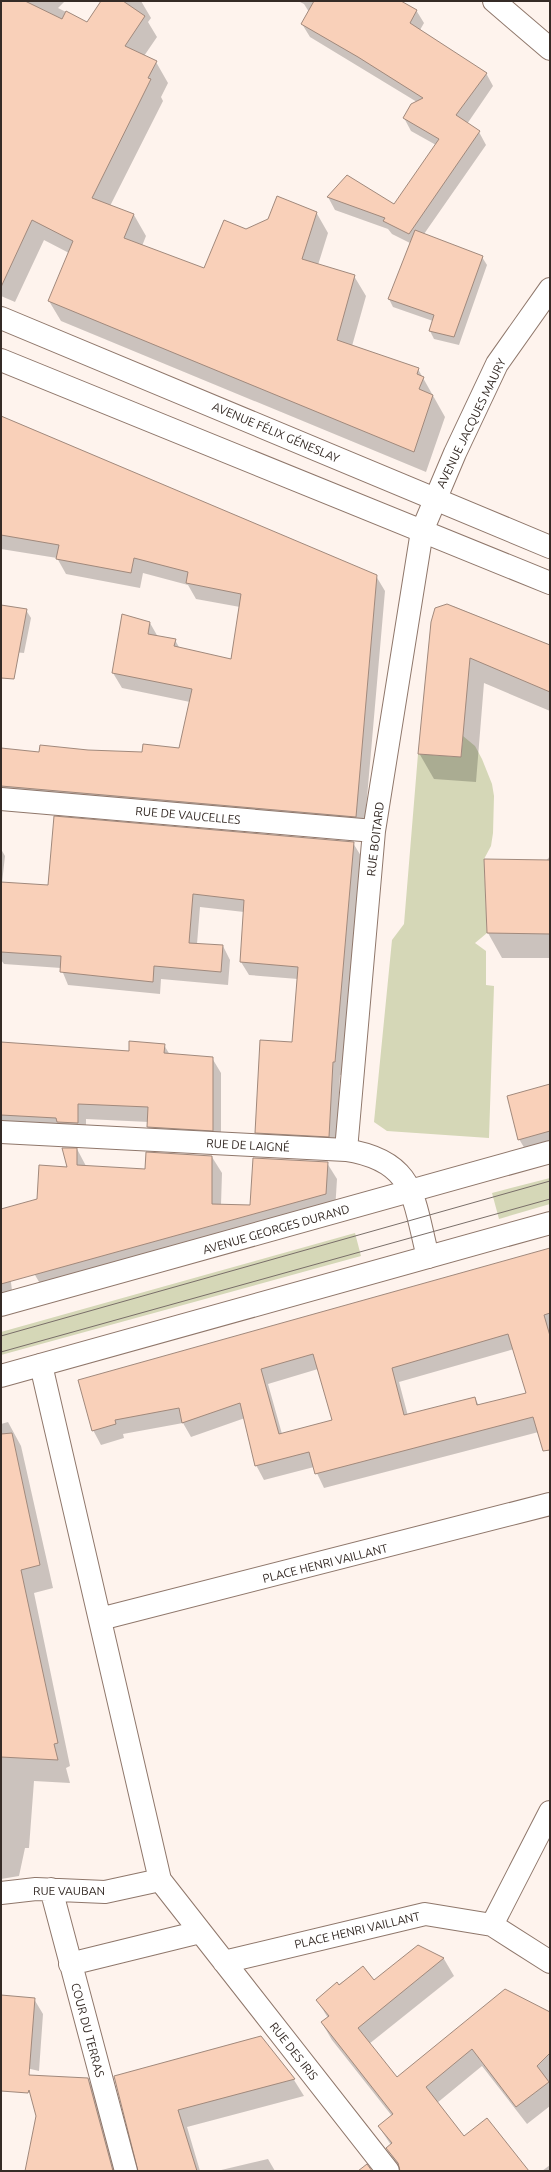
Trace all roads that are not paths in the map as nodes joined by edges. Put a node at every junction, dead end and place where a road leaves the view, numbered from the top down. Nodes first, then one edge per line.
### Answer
1 (494, 1) edge
2 (550, 49) edge
3 (550, 289) edge
4 (1, 318) edge
5 (1, 360) edge
6 (435, 499) junction
7 (422, 531) junction
8 (550, 547) edge
9 (550, 583) edge
10 (1, 799) edge
11 (374, 831) junction
12 (1, 1132) edge
13 (346, 1150) junction
14 (550, 1152) edge
15 (410, 1191) junction
16 (550, 1223) edge
17 (428, 1257) junction
18 (1, 1305) edge
19 (40, 1365) junction
20 (1, 1376) edge
21 (550, 1504) edge
22 (100, 1619) junction
23 (550, 1812) edge
24 (160, 1880) junction
25 (51, 1889) junction
26 (1, 1893) edge
27 (492, 1926) junction
28 (200, 1932) junction
29 (224, 1962) junction
30 (550, 1962) edge
31 (70, 1964) junction
32 (126, 2171) edge
33 (388, 2171) edge

1 - 2 street
3 - 6 street, AVENUE JACQUES MAURY
4 - 6 street, AVENUE FÉLIX GÉNESLAY
5 - 7 street
6 - 7 street, AVENUE JACQUES MAURY
6 - 8 street, AVENUE FÉLIX GÉNESLAY
7 - 9 street
7 - 11 street, RUE BOITARD
10 - 11 street, RUE DE VAUCELLES
11 - 13 street, RUE BOITARD
12 - 13 street, RUE DE LAIGNÉ
13 - 15 street, RUE DE LAIGNÉ
14 - 15 street, AVENUE GEORGES DURAND
15 - 17 street, RUE DE LAIGNÉ
15 - 18 street, AVENUE GEORGES DURAND
16 - 17 street
17 - 19 street
19 - 20 street
19 - 22 street
21 - 22 street, PLACE HENRI VAILLANT
22 - 24 street
23 - 27 street
24 - 25 street, RUE VAUBAN
24 - 28 street, RUE DES IRIS
25 - 26 street, RUE VAUBAN
25 - 31 street, COUR DU TERRAS
27 - 29 street, PLACE HENRI VAILLANT
27 - 30 street, PLACE HENRI VAILLANT
28 - 29 street, RUE DES IRIS
28 - 31 street
29 - 33 street, RUE DES IRIS
31 - 32 street, COUR DU TERRAS

